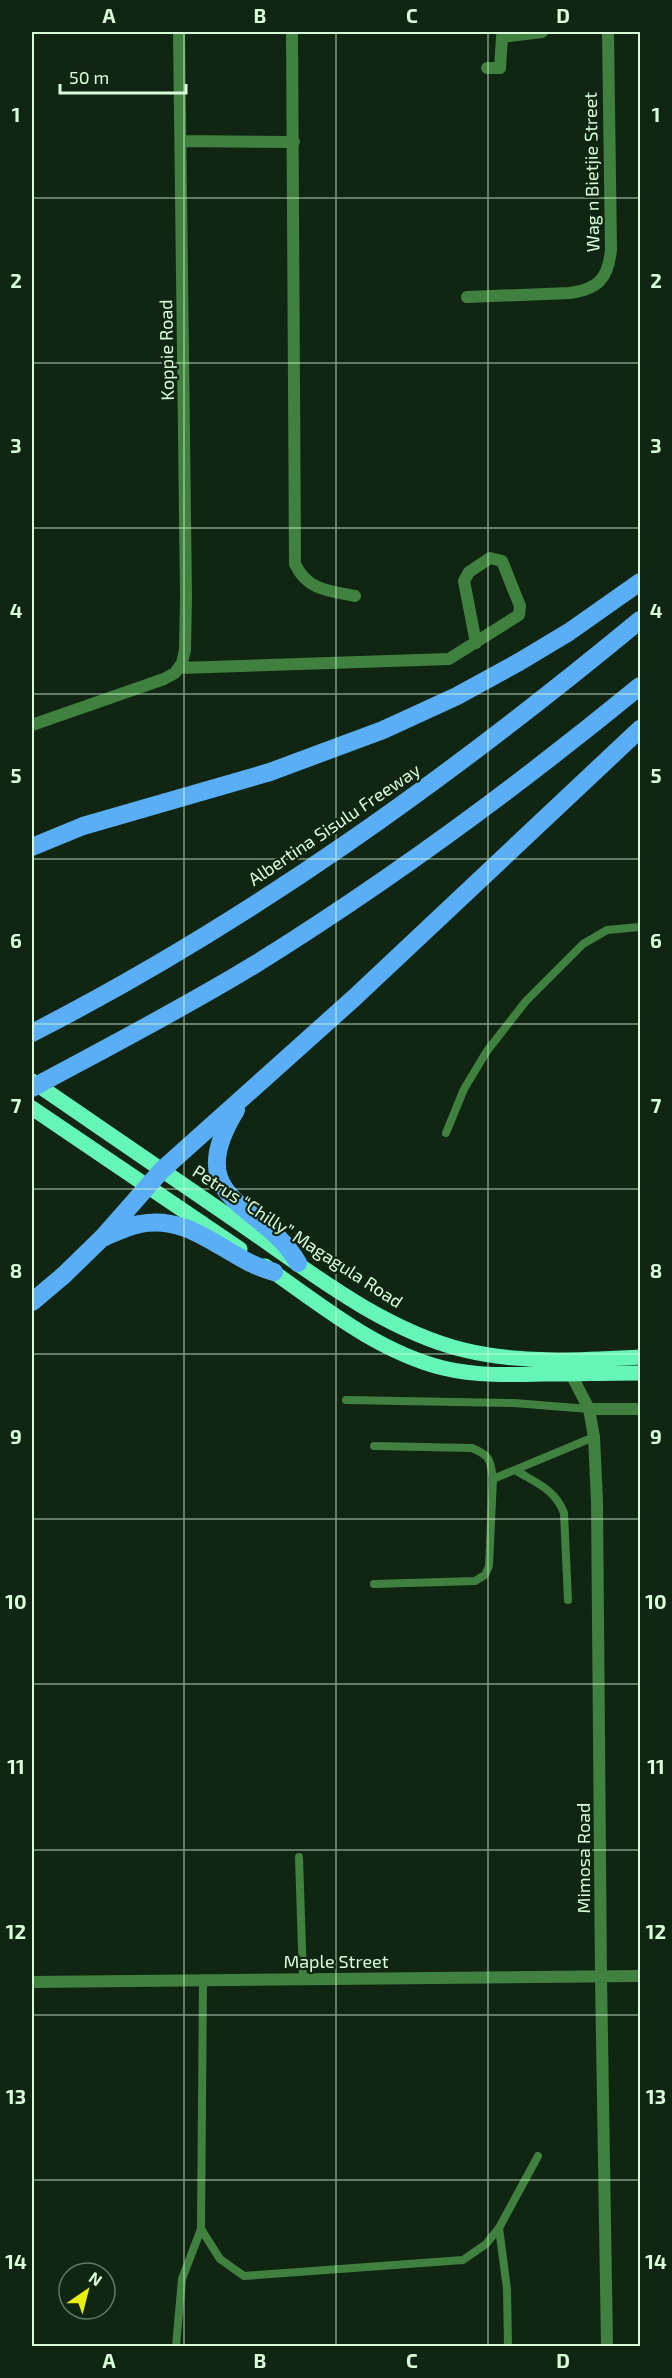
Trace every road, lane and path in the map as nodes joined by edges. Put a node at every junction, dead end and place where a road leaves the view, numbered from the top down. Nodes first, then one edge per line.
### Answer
1 (179, 32) edge
2 (292, 32) edge
3 (542, 32) edge
4 (608, 32) edge
5 (487, 68) dead end
6 (182, 141) junction
7 (294, 142) junction
8 (466, 297) dead end
9 (640, 582) edge
10 (355, 596) dead end
11 (640, 620) edge
12 (476, 643) junction
13 (179, 668) junction
14 (640, 686) edge
15 (32, 725) edge
16 (640, 729) edge
17 (32, 847) edge
18 (640, 927) edge
19 (32, 1033) edge
20 (32, 1081) edge
21 (32, 1088) edge
22 (247, 1094) junction
23 (32, 1108) edge
24 (446, 1133) dead end
25 (162, 1170) junction
26 (147, 1185) junction
27 (103, 1237) junction
28 (298, 1263) junction
29 (274, 1272) junction
30 (32, 1302) edge
31 (640, 1357) edge
32 (640, 1373) edge
33 (571, 1374) junction
34 (346, 1400) dead end
35 (589, 1408) junction
36 (640, 1409) edge
37 (594, 1437) junction
38 (374, 1446) dead end
39 (515, 1470) junction
40 (493, 1479) junction
41 (374, 1584) dead end
42 (568, 1600) dead end
43 (299, 1857) dead end
44 (601, 1976) junction
45 (640, 1976) edge
46 (303, 1979) junction
47 (203, 1980) junction
48 (32, 1982) edge
49 (538, 2156) dead end
50 (499, 2228) junction
51 (201, 2229) junction
52 (176, 2346) edge
53 (508, 2346) edge
54 (607, 2346) edge

1 - 6 street, Koppie Road
2 - 7 street
3 - 5 street
4 - 8 street, Wag n Bietjie Street
6 - 7 street
6 - 13 street, Koppie Road
7 - 10 street
9 - 17 highway
11 - 19 highway, Albertina Sisulu Freeway
12 - 12 street
12 - 13 street
13 - 15 street
14 - 21 highway
16 - 22 highway
18 - 24 lane
20 - 25 main road, Petrus “Chilly” Magagula Road
22 - 25 highway
22 - 28 highway
23 - 26 main road
25 - 26 highway
25 - 28 main road, Petrus “Chilly” Magagula Road
26 - 27 highway
26 - 29 main road
27 - 29 highway
27 - 30 highway
28 - 31 main road, Petrus “Chilly” Magagula Road
29 - 33 main road
32 - 33 main road
33 - 35 street, Mimosa Road
34 - 35 lane
35 - 36 street
35 - 37 street, Mimosa Road
37 - 39 lane
37 - 44 street, Mimosa Road
38 - 40 lane
39 - 40 lane
39 - 42 lane
40 - 41 lane
43 - 46 lane
44 - 45 street, Maple Street
44 - 46 street, Maple Street
44 - 54 street, Mimosa Road
46 - 47 street, Maple Street
47 - 48 street, Maple Street
47 - 51 lane
49 - 50 lane
50 - 51 lane
50 - 53 lane
51 - 52 lane

